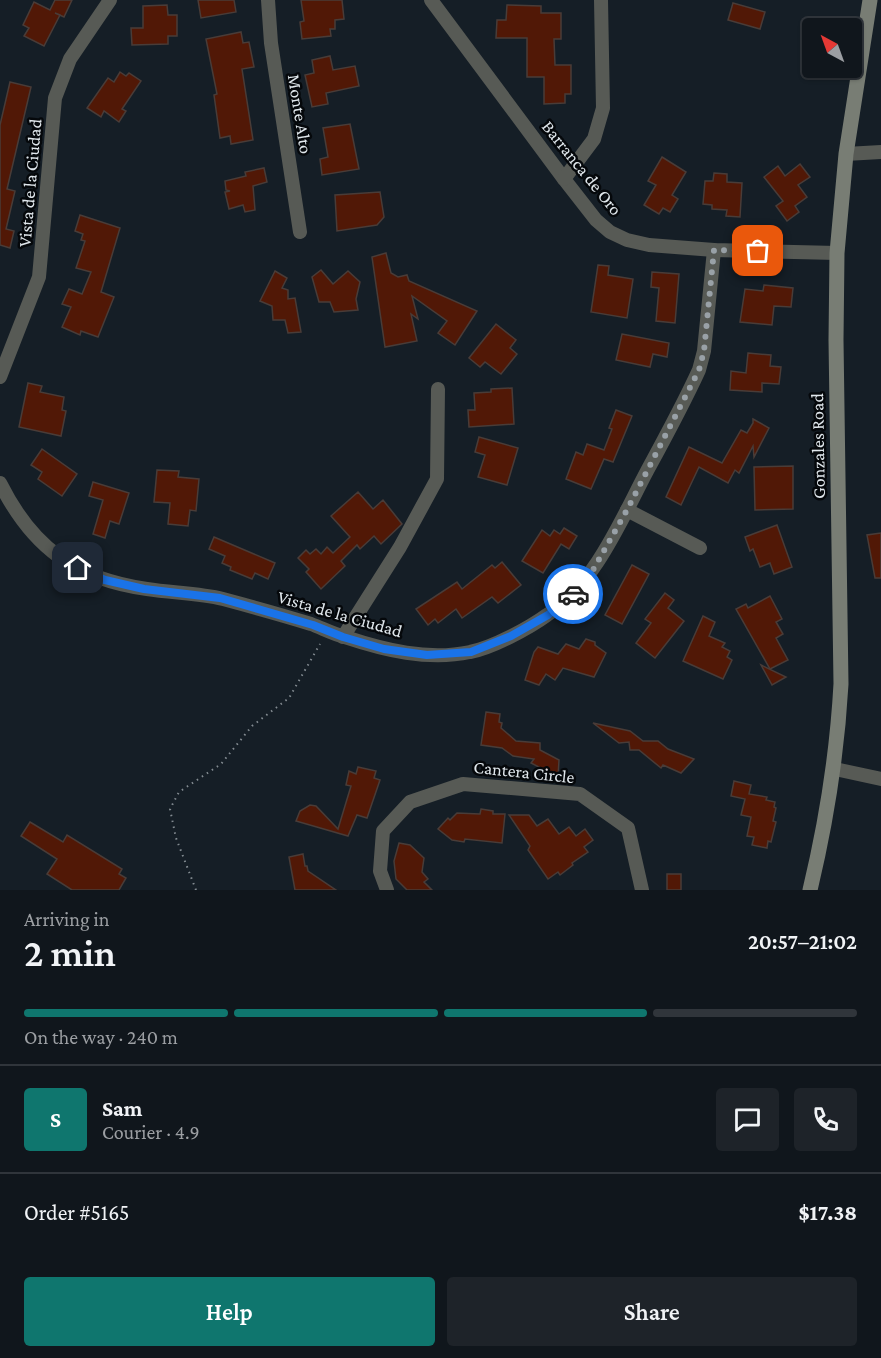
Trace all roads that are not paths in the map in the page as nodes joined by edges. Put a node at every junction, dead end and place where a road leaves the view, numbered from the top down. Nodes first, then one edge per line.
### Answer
1 (110, 0) edge
2 (268, 0) edge
3 (431, 0) edge
4 (601, 0) edge
5 (870, 0) edge
6 (881, 152) edge
7 (846, 154) junction
8 (564, 179) junction
9 (300, 232) dead end
10 (714, 250) junction
11 (837, 253) junction
12 (0, 377) edge
13 (438, 389) dead end
14 (0, 483) edge
15 (627, 510) junction
16 (700, 548) dead end
17 (343, 637) junction
18 (835, 769) junction
19 (881, 779) edge
20 (387, 890) edge
21 (642, 890) edge
22 (810, 890) edge

1 - 12 street, Vista de la Ciudad
2 - 9 street, Monte Alto
3 - 8 street, Barranca de Oro
4 - 8 street
5 - 7 street, Gonzales Road
6 - 7 street
7 - 11 street, Gonzales Road
8 - 10 street, Barranca de Oro
10 - 11 street, Barranca de Oro
10 - 15 street, Vista de la Ciudad
11 - 18 street, Gonzales Road
13 - 17 street
14 - 17 street, Vista de la Ciudad
15 - 16 street
15 - 17 street, Vista de la Ciudad
18 - 19 street
18 - 22 street, Gonzales Road
20 - 21 street, Cantera Circle

